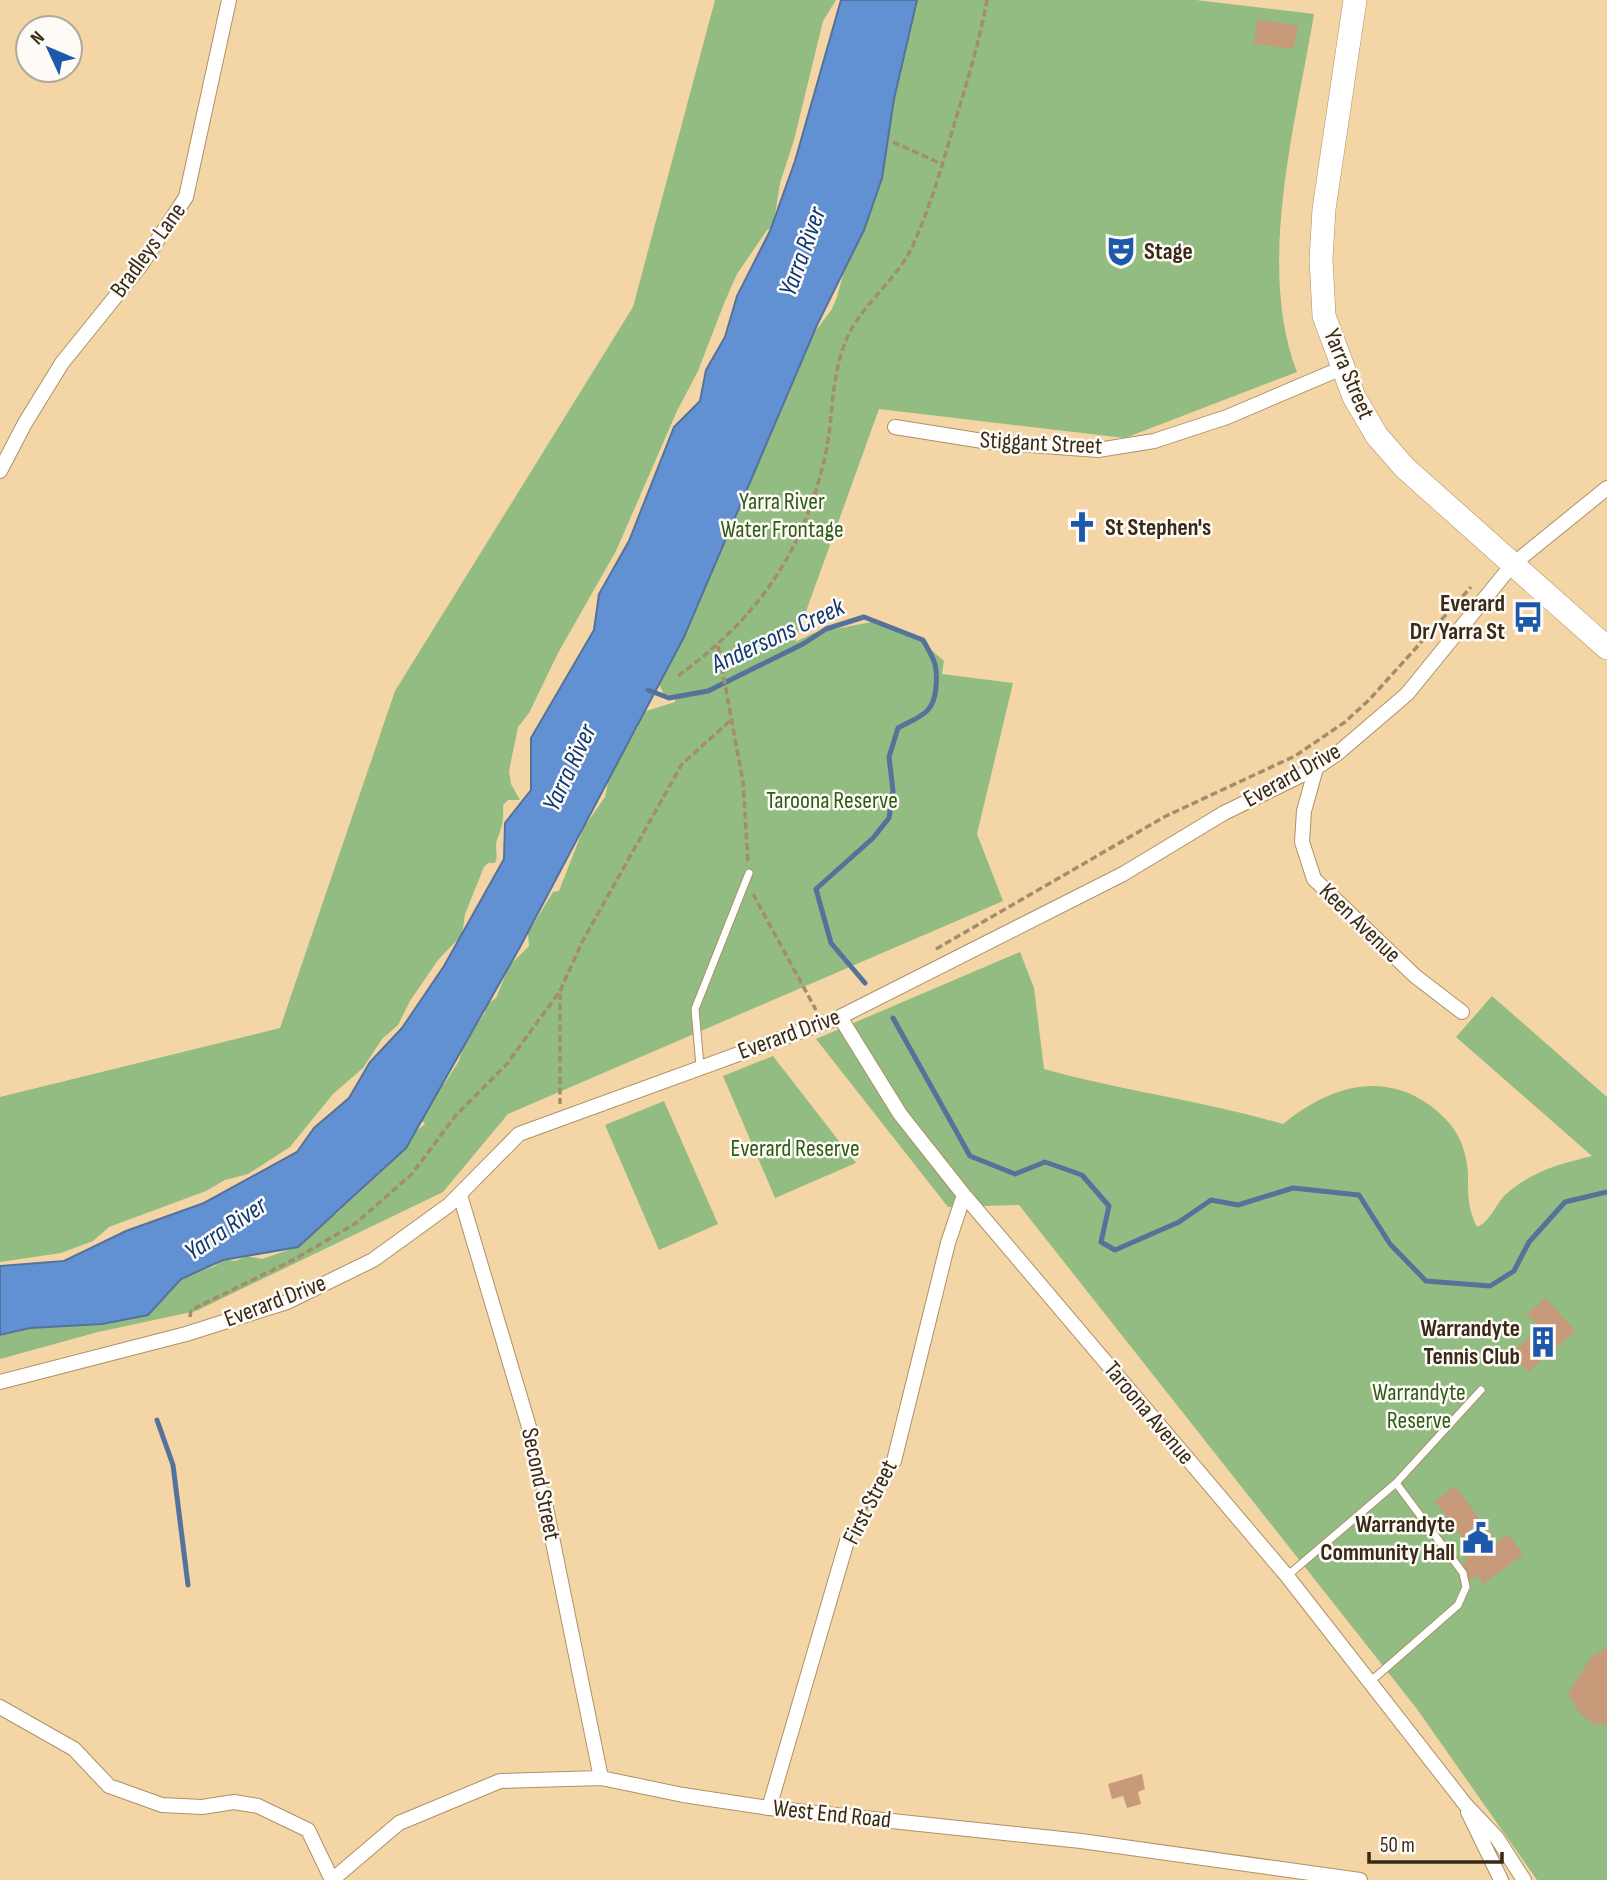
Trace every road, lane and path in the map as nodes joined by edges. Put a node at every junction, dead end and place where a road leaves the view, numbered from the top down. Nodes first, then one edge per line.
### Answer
1 (229, 0) edge
2 (987, 0) edge
3 (1355, 0) edge
4 (893, 142) dead end
5 (942, 164) junction
6 (1342, 368) junction
7 (895, 427) dead end
8 (0, 471) edge
9 (1607, 488) edge
10 (1512, 565) junction
11 (1471, 587) dead end
12 (718, 646) junction
13 (1607, 648) edge
14 (678, 676) dead end
15 (731, 720) junction
16 (1316, 768) junction
17 (747, 876) junction
18 (935, 950) dead end
19 (559, 991) junction
20 (828, 1004) dead end
21 (1462, 1012) dead end
22 (820, 1017) junction
23 (840, 1017) junction
24 (700, 1066) junction
25 (560, 1119) junction
26 (460, 1195) junction
27 (964, 1195) junction
28 (186, 1334) junction
29 (0, 1382) edge
30 (1481, 1390) dead end
31 (529, 1427) joint
32 (894, 1461) joint
33 (1396, 1483) junction
34 (543, 1493) joint
35 (847, 1541) joint
36 (1287, 1576) junction
37 (1371, 1681) junction
38 (0, 1707) edge
39 (600, 1778) junction
40 (1465, 1804) junction
41 (769, 1808) junction
42 (1521, 1875) edge
43 (1499, 1879) edge
44 (332, 1880) edge
45 (1360, 1880) edge

1 - 8 street, Bradleys Lane
2 - 5 path
3 - 6 main road, Yarra Street
4 - 5 path
5 - 12 path
6 - 7 street, Stiggant Street
6 - 10 main road, Yarra Street
9 - 10 street, Everard Drive
10 - 13 main road, Yarra Street
10 - 16 street, Everard Drive
11 - 18 path
12 - 14 path
12 - 15 path
15 - 17 path
15 - 19 path
16 - 21 street, Keen Avenue
16 - 23 street, Everard Drive
17 - 22 path
17 - 24 lane
19 - 25 path
19 - 28 path
20 - 22 path
22 - 23 street, Everard Drive
22 - 24 street, Everard Drive
23 - 27 street, Taroona Avenue
24 - 25 street, Everard Drive
25 - 26 street, Everard Drive
26 - 28 street, Everard Drive
26 - 31 street, Second Street
27 - 32 street, First Street
27 - 36 street, Taroona Avenue
28 - 29 street, Everard Drive
30 - 33 lane
31 - 34 path, Second Street
32 - 35 path, First Street
33 - 36 lane
33 - 37 lane
34 - 39 street, Second Street
35 - 41 street, First Street
36 - 37 street, Taroona Avenue
37 - 40 street, Taroona Avenue
38 - 44 street
39 - 41 street, West End Road
39 - 44 street, West End Road
40 - 42 street, Taroona Avenue
40 - 43 street, Taroona Avenue
41 - 45 street, West End Road
42 - 43 street

